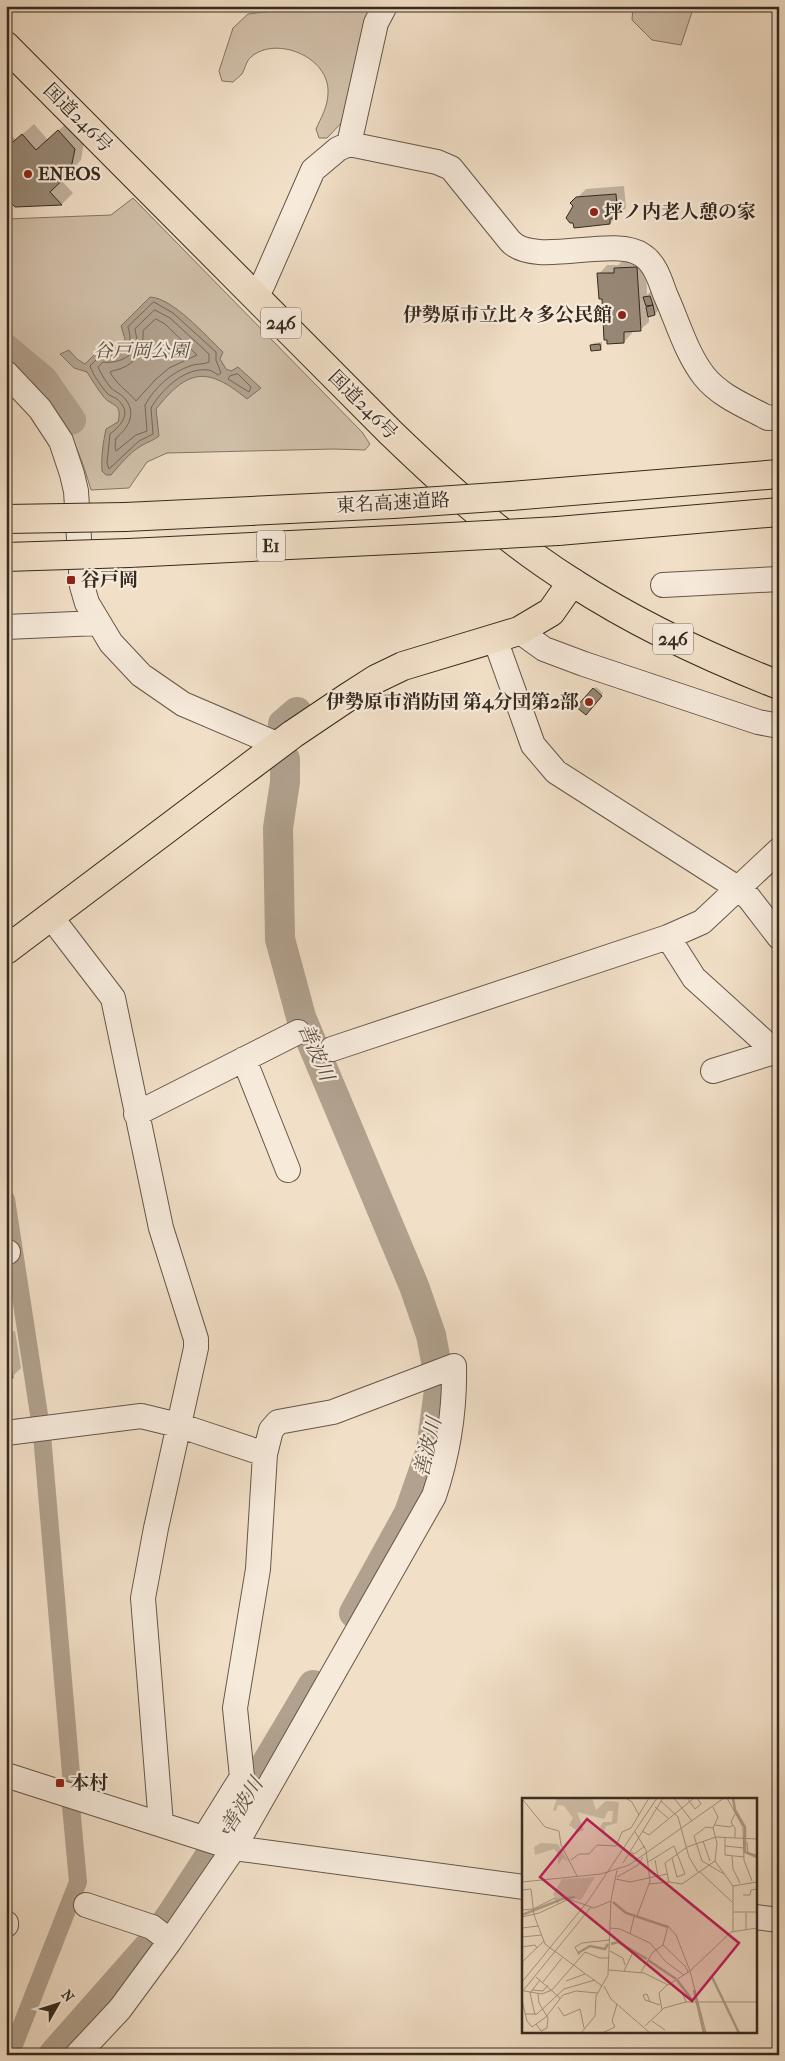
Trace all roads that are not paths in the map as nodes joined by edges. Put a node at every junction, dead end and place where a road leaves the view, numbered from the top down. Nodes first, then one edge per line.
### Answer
1 (384, 6) edge
2 (6, 46) edge
3 (349, 144) junction
4 (256, 297) junction
5 (6, 373) edge
6 (779, 418) edge
7 (779, 474) edge
8 (779, 512) edge
9 (6, 520) edge
10 (6, 557) edge
11 (779, 579) edge
12 (572, 582) junction
13 (663, 586) dead end
14 (98, 623) junction
15 (6, 627) edge
16 (507, 635) junction
17 (779, 686) edge
18 (779, 726) edge
19 (279, 745) junction
20 (779, 850) edge
21 (739, 889) junction
22 (51, 917) junction
23 (668, 937) junction
24 (779, 937) edge
25 (6, 950) edge
26 (298, 1032) dead end
27 (332, 1049) dead end
28 (776, 1054) edge
29 (244, 1059) junction
30 (713, 1071) dead end
31 (136, 1114) junction
32 (288, 1170) dead end
33 (178, 1425) junction
34 (6, 1433) edge
35 (265, 1454) junction
36 (6, 1775) edge
37 (161, 1824) junction
38 (218, 1843) junction
39 (522, 1887) edge
40 (86, 1905) dead end
41 (758, 1917) edge
42 (779, 1920) edge
43 (161, 1934) junction
44 (78, 2055) edge

1 - 3 street
2 - 4 main road, 国道246号 / 246
3 - 4 street
3 - 6 street
4 - 12 main road, 国道246号 / 246
5 - 14 street
7 - 9 main road, 東名高速道路 / E1, bridge
8 - 10 main road, 東名高速道路 / E1, bridge
11 - 13 street
12 - 16 main road
12 - 17 main road, 国道246号 / 246
14 - 15 street
14 - 19 street
16 - 18 street
16 - 19 main road
16 - 21 street
19 - 22 main road
20 - 21 street
21 - 23 street
21 - 24 street
22 - 25 main road
22 - 31 street
23 - 27 street
23 - 28 street
26 - 29 street
28 - 30 street
29 - 31 street
29 - 32 street
31 - 33 street
33 - 34 street
33 - 35 street
33 - 37 street
35 - 38 street
35 - 38 street
36 - 37 street
37 - 38 street
38 - 39 street
38 - 43 street
40 - 43 street
41 - 42 street
43 - 44 street

